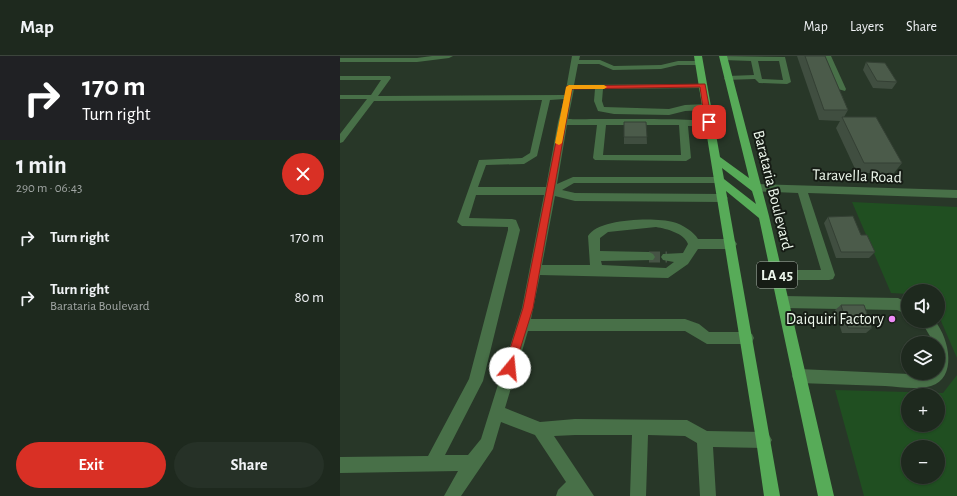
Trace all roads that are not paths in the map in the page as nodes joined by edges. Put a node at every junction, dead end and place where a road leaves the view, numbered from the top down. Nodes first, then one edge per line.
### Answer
1 (449, 56) edge
2 (672, 56) edge
3 (827, 56) edge
4 (723, 57) edge
5 (754, 58) junction
6 (575, 59) edge
7 (600, 59) edge
8 (698, 59) edge
9 (340, 60) edge
10 (673, 64) junction
11 (395, 66) edge
12 (758, 77) junction
13 (340, 78) edge
14 (728, 78) junction
15 (703, 86) junction
16 (599, 87) junction
17 (842, 89) dead end
18 (568, 92) junction
19 (340, 97) edge
20 (547, 97) junction
21 (373, 98) junction
22 (706, 107) junction
23 (562, 122) junction
24 (602, 122) junction
25 (683, 122) junction
26 (709, 122) junction
27 (340, 140) edge
28 (714, 157) junction
29 (719, 180) junction
30 (756, 188) junction
31 (802, 189) junction
32 (472, 191) junction
33 (551, 191) junction
34 (957, 194) edge
35 (723, 198) junction
36 (764, 216) junction
37 (694, 244) junction
38 (731, 244) junction
39 (594, 256) junction
40 (648, 257) tunnel mouth
41 (667, 257) tunnel mouth
42 (686, 258) junction
43 (536, 270) junction
44 (597, 270) junction
45 (777, 275) junction
46 (783, 302) junction
47 (901, 306) edge
48 (523, 325) junction
49 (933, 328) edge
50 (747, 338) junction
51 (799, 376) junction
52 (496, 412) junction
53 (640, 428) junction
54 (540, 430) junction
55 (705, 439) junction
56 (764, 440) junction
57 (433, 463) junction
58 (472, 463) junction
59 (340, 465) edge
60 (582, 490) edge
61 (452, 496) edge
62 (564, 496) edge
63 (638, 496) edge
64 (708, 496) edge
65 (772, 496) edge
66 (826, 496) edge

1 - 11 street
2 - 10 street
3 - 17 street
4 - 5 street
4 - 14 main road, Barataria Boulevard / LA 45
5 - 12 street
5 - 12 street
6 - 7 street
6 - 18 street
7 - 10 street
8 - 10 street
8 - 15 main road, LA 45
9 - 11 street
11 - 13 street
11 - 21 street
12 - 14 street
14 - 30 main road, Barataria Boulevard / LA 45
15 - 16 street
15 - 22 main road, LA 45
16 - 18 street
16 - 22 street
18 - 20 street
18 - 23 street
19 - 21 street
20 - 21 street
20 - 32 street
21 - 27 street
22 - 26 main road, LA 45
23 - 24 street
23 - 33 street
24 - 25 street
24 - 25 street
25 - 26 street
26 - 28 main road, LA 45
28 - 29 main road, LA 45
28 - 30 main road
29 - 33 street
29 - 35 main road, LA 45
29 - 36 main road
30 - 31 street, Taravella Road
30 - 36 main road, Barataria Boulevard / LA 45
31 - 34 street, Taravella Road
31 - 45 street
32 - 33 street
32 - 57 street
33 - 35 street
33 - 43 street
35 - 38 main road, LA 45
36 - 45 main road, Barataria Boulevard / LA 45
37 - 38 street
37 - 39 street
37 - 42 street
38 - 50 main road, LA 45
39 - 40 street
39 - 44 street
41 - 42 street
42 - 44 street
43 - 44 street
43 - 48 street
45 - 46 main road, Barataria Boulevard / LA 45
46 - 47 street
46 - 51 main road, Barataria Boulevard / LA 45
48 - 50 street
48 - 52 street
49 - 51 street
50 - 56 main road, LA 45
51 - 66 main road, Barataria Boulevard / LA 45
52 - 54 street
52 - 58 street
53 - 54 street
53 - 55 street
53 - 63 street
54 - 60 street
55 - 56 street
55 - 64 street
56 - 65 main road, LA 45
57 - 58 street
57 - 59 street
58 - 61 street
60 - 62 street

